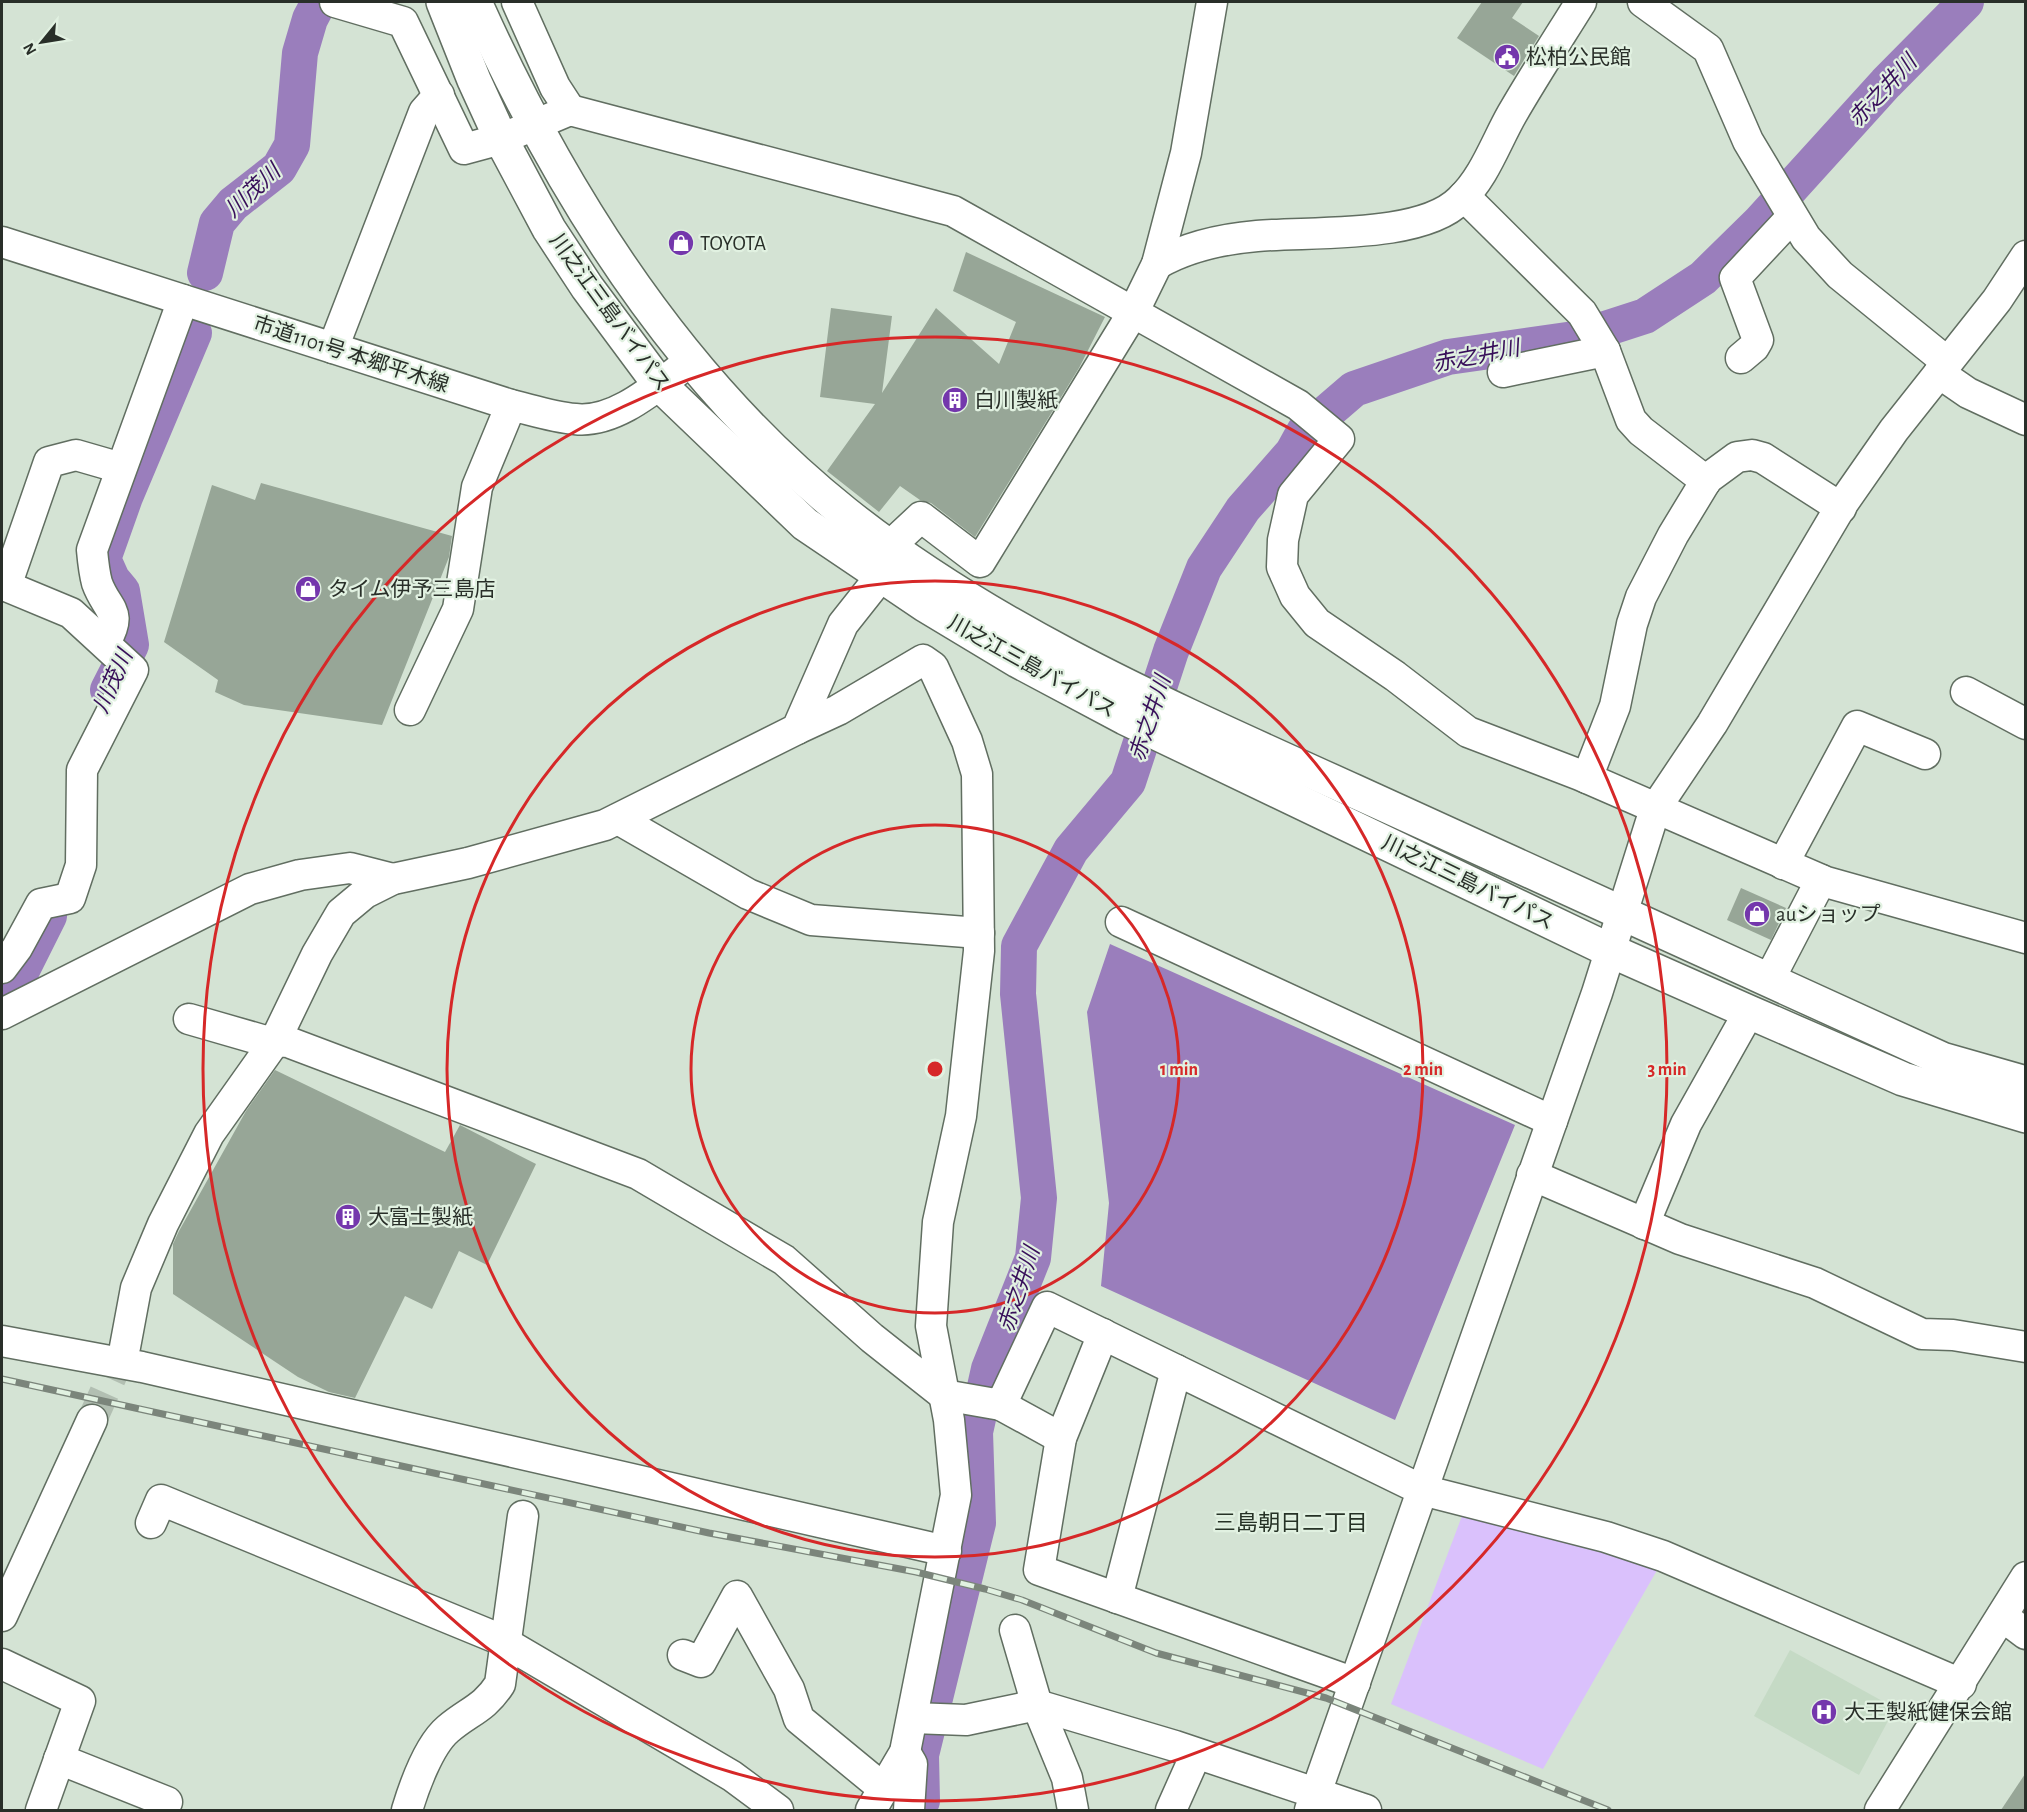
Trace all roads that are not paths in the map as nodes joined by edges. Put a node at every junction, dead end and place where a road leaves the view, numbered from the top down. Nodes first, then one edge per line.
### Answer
1 (335, 2) edge
2 (443, 2) edge
3 (475, 2) edge
4 (517, 2) edge
5 (1212, 2) edge
6 (1581, 2) edge
7 (1643, 2) edge
8 (439, 95) junction
9 (570, 110) junction
10 (533, 124) junction
11 (501, 139) junction
12 (1464, 196) junction
13 (1791, 218) junction
14 (2, 242) edge
15 (2025, 256) edge
16 (1157, 264) junction
17 (183, 300) junction
18 (1134, 311) junction
19 (333, 348) junction
20 (1605, 351) junction
21 (1741, 358) dead end
22 (692, 360) junction
23 (1943, 368) junction
24 (1503, 372) dead end
25 (659, 384) junction
26 (511, 405) junction
27 (2025, 420) edge
28 (121, 468) junction
29 (1706, 481) junction
30 (1840, 508) junction
31 (885, 561) junction
32 (4, 585) edge
33 (116, 654) junction
34 (1966, 692) dead end
35 (410, 710) dead end
36 (2025, 724) edge
37 (797, 729) junction
38 (1203, 738) junction
39 (1910, 756) dead end
40 (1587, 778) junction
41 (1655, 809) junction
42 (618, 819) junction
43 (1783, 864) junction
44 (393, 879) junction
45 (1821, 880) junction
46 (1620, 913) junction
47 (1120, 922) dead end
48 (979, 933) junction
49 (2025, 938) edge
50 (1609, 950) junction
51 (2, 968) edge
52 (1769, 980) junction
53 (4, 1009) edge
54 (1749, 1012) junction
55 (189, 1019) dead end
56 (275, 1041) junction
57 (2025, 1083) edge
58 (2025, 1116) edge
59 (1552, 1121) junction
60 (1532, 1175) junction
61 (1644, 1224) junction
62 (1103, 1334) junction
63 (2, 1341) edge
64 (125, 1347) tunnel mouth
65 (2025, 1347) edge
66 (1176, 1370) junction
67 (975, 1400) junction
68 (92, 1420) tunnel mouth
69 (1061, 1438) junction
70 (1422, 1490) junction
71 (523, 1516) dead end
72 (151, 1524) dead end
73 (946, 1551) junction
74 (2025, 1577) edge
75 (1117, 1598) junction
76 (2, 1616) edge
77 (2014, 1625) edge
78 (1015, 1630) dead end
79 (507, 1645) junction
80 (683, 1655) dead end
81 (2, 1664) edge
82 (1354, 1683) junction
83 (1961, 1684) junction
84 (1036, 1705) junction
85 (928, 1718) junction
86 (905, 1752) junction
87 (1196, 1754) junction
88 (60, 1759) junction
89 (877, 1800) edge
90 (166, 1802) dead end
91 (1313, 1803) edge
92 (41, 1810) edge
93 (406, 1810) edge
94 (778, 1810) edge
95 (909, 1810) edge
96 (1073, 1810) edge
97 (1171, 1810) edge
98 (1366, 1810) edge
99 (1880, 1810) edge

1 - 8 street
2 - 11 highway, 川之江三島バイパス
3 - 10 highway, 川之江三島バイパス
4 - 9 street
5 - 16 street
6 - 12 street
7 - 13 street
8 - 11 street
8 - 19 street
9 - 10 street
9 - 18 street
10 - 11 street
10 - 22 highway, 川之江三島バイパス
11 - 25 highway, 川之江三島バイパス
12 - 16 street
12 - 20 street
13 - 21 street
13 - 23 street
14 - 17 street, 市道1101号 本郷平木線
15 - 23 street
16 - 18 street
17 - 19 street, 市道1101号 本郷平木線
17 - 28 street
18 - 31 street
18 - 40 street
19 - 26 street, 市道1101号 本郷平木線
20 - 24 street
20 - 29 street
22 - 25 street, 市道1101号 本郷平木線
22 - 31 highway, 川之江三島バイパス
23 - 27 street
23 - 30 street
25 - 26 street, 市道1101号 本郷平木線
25 - 31 highway, 川之江三島バイパス
26 - 35 street
28 - 32 street
28 - 33 street
29 - 30 street
29 - 40 street
30 - 41 street
31 - 37 street
31 - 38 highway, 川之江三島バイパス
32 - 33 street
33 - 51 street
34 - 36 street
37 - 42 street
37 - 48 street
38 - 46 highway, 川之江三島バイパス
38 - 50 highway, 川之江三島バイパス
39 - 43 street
40 - 41 street
41 - 43 street
41 - 46 street
42 - 44 street
42 - 48 street
43 - 45 street
44 - 53 street
44 - 56 street
45 - 49 street
45 - 52 street
46 - 50 street
46 - 52 highway, 川之江三島バイパス
47 - 59 street
48 - 67 street
50 - 54 highway, 川之江三島バイパス
50 - 59 street
52 - 57 highway, 川之江三島バイパス
54 - 58 highway, 川之江三島バイパス
54 - 61 street
55 - 56 street
56 - 64 street
56 - 67 street
59 - 60 street
60 - 61 street
60 - 70 street
61 - 65 street
62 - 66 street
62 - 67 street
62 - 69 street
63 - 73 street
66 - 70 street
66 - 75 street
67 - 69 street
67 - 73 street
68 - 76 street
69 - 75 street
70 - 82 street
70 - 83 street
71 - 79 street
72 - 79 street
73 - 85 street
74 - 77 street
75 - 82 street
77 - 83 street
78 - 84 street
79 - 93 street
79 - 94 street
80 - 89 street
81 - 88 street
82 - 91 street
83 - 99 street
84 - 85 street
84 - 87 street
84 - 96 street
85 - 86 street
86 - 89 street
86 - 95 street
87 - 91 street
87 - 97 street
88 - 90 street
88 - 92 street
91 - 98 street

